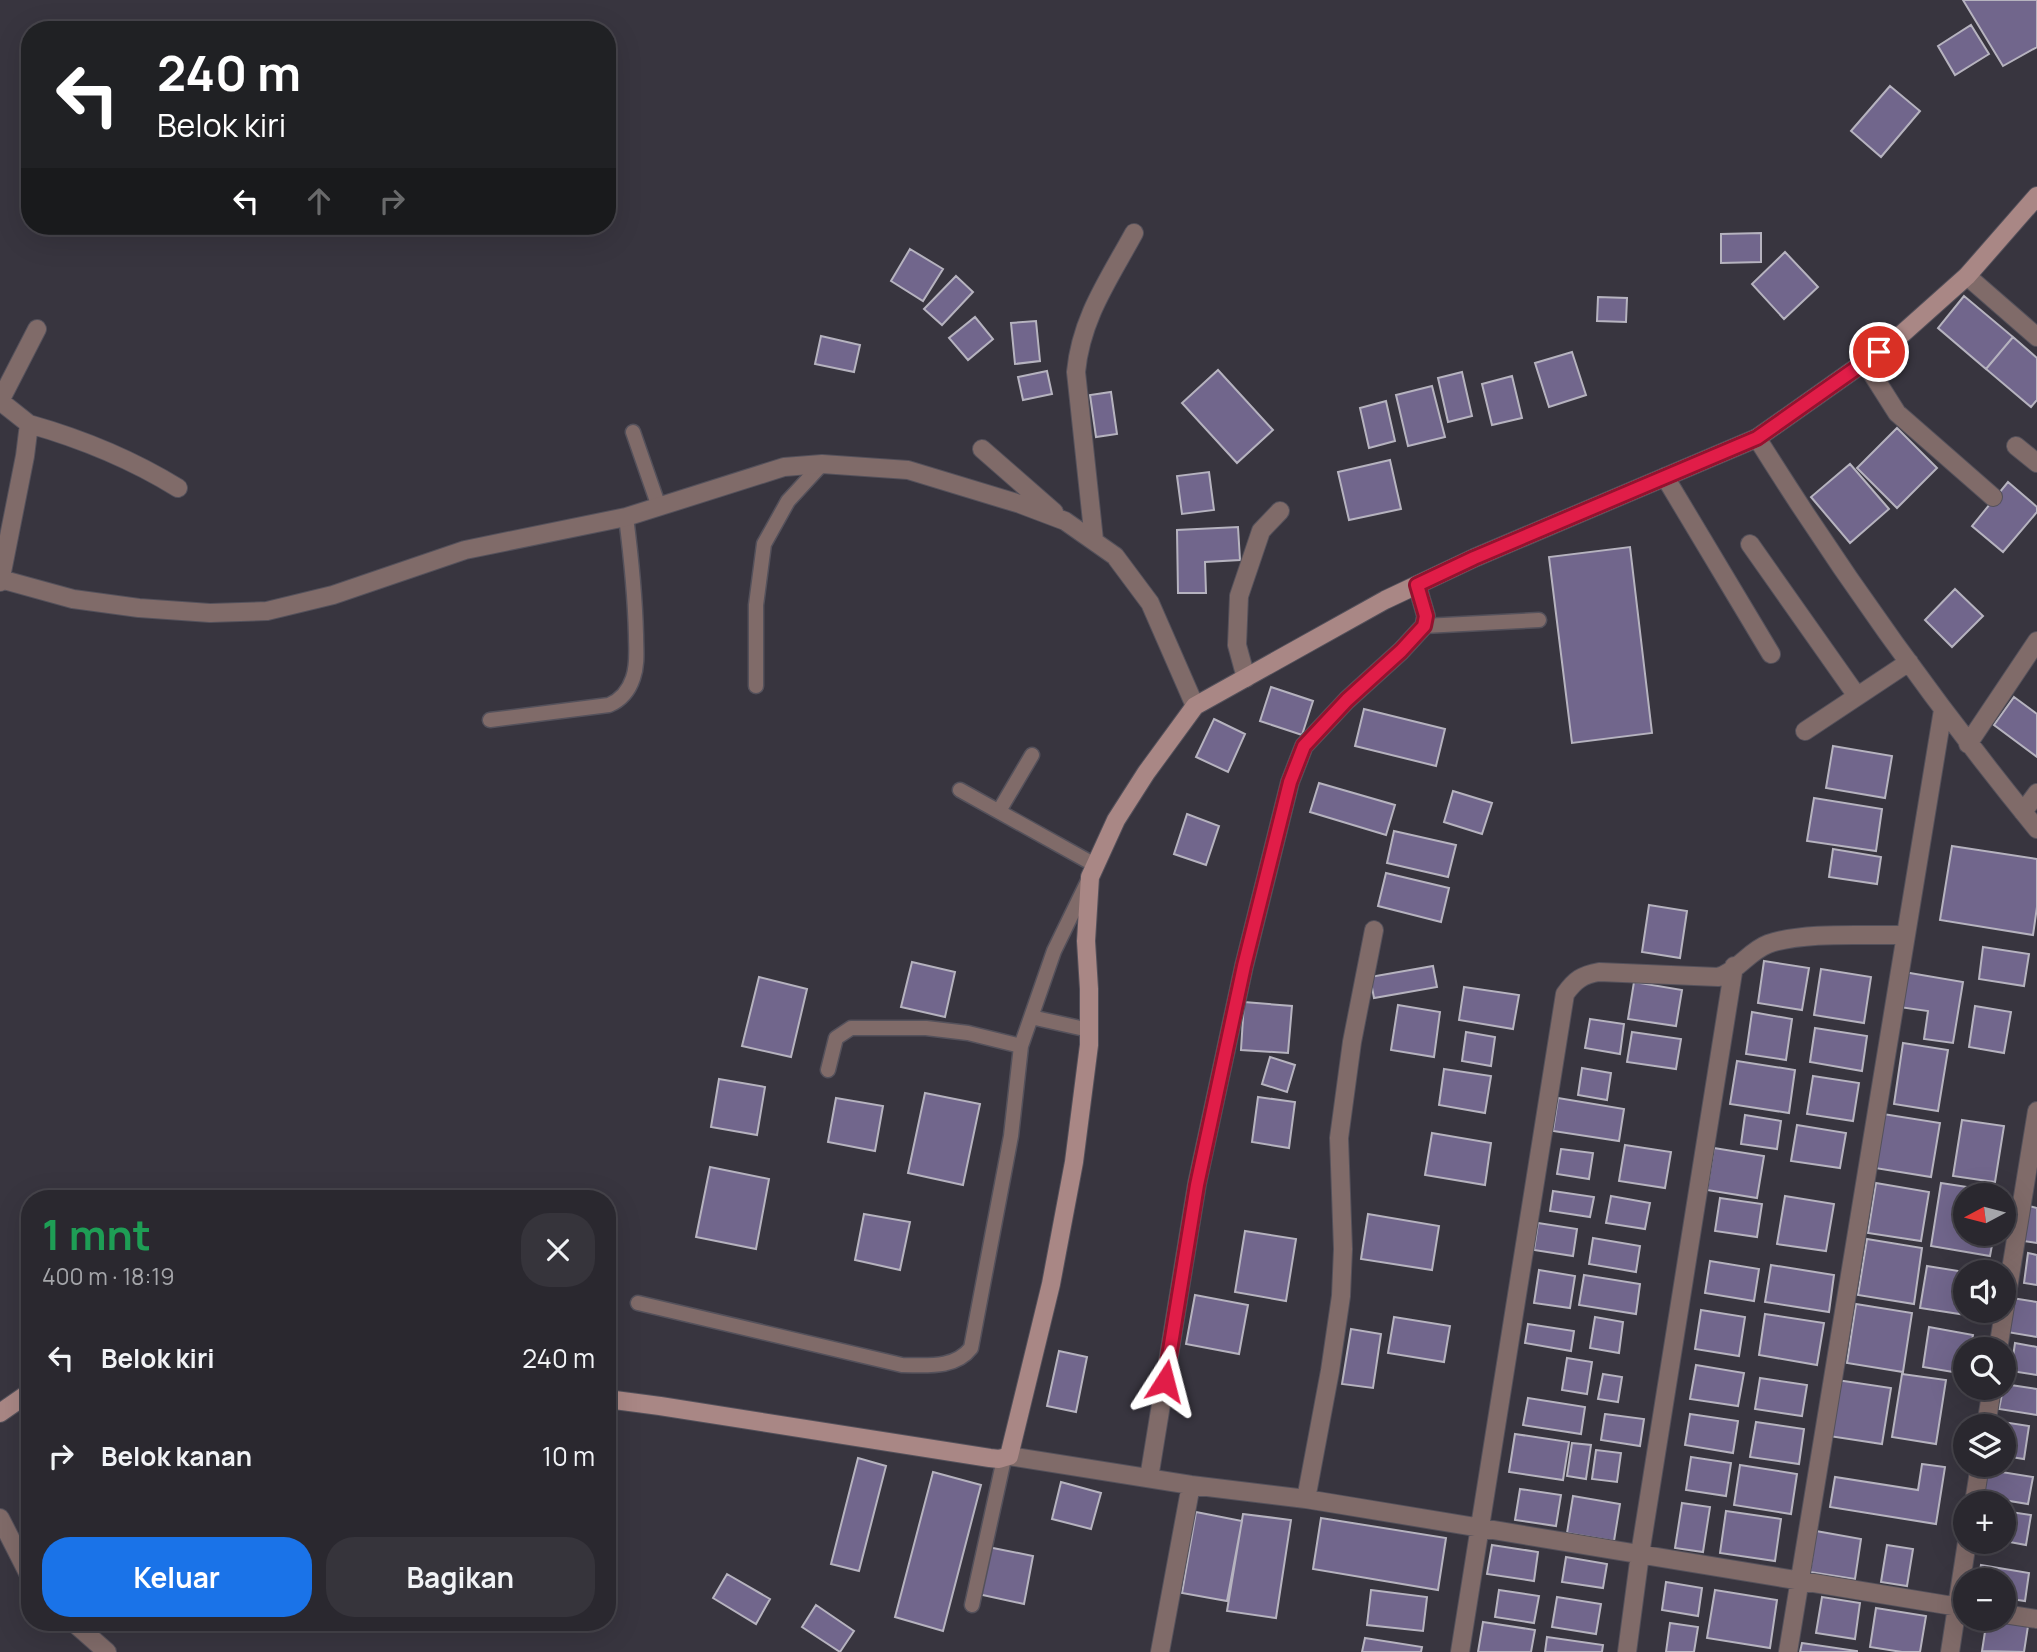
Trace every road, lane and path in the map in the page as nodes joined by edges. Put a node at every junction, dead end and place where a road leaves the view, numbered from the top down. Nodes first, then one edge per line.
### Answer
1 (2037, 196) edge
2 (1134, 233) dead end
3 (1967, 276) junction
4 (37, 329) dead end
5 (2037, 337) edge
6 (1864, 361) junction
7 (0, 401) edge
8 (29, 424) junction
9 (633, 432) dead end
10 (1757, 438) junction
11 (2017, 446) dead end
12 (982, 449) dead end
13 (2037, 463) edge
14 (822, 464) junction
15 (1665, 477) junction
16 (178, 488) dead end
17 (1993, 497) dead end
18 (659, 507) junction
19 (1280, 511) dead end
20 (626, 517) junction
21 (1065, 521) junction
22 (1094, 540) junction
23 (1750, 544) dead end
24 (0, 580) edge
25 (1417, 585) junction
26 (1539, 620) dead end
27 (1424, 626) junction
28 (2037, 641) edge
29 (1771, 654) dead end
30 (1909, 662) junction
31 (1246, 678) junction
32 (756, 686) dead end
33 (1857, 696) junction
34 (1195, 706) junction
35 (1943, 710) junction
36 (490, 720) dead end
37 (1805, 731) dead end
38 (1968, 744) junction
39 (1032, 755) dead end
40 (960, 790) dead end
41 (2037, 793) edge
42 (999, 811) junction
43 (2023, 811) junction
44 (2037, 829) edge
45 (1093, 871) junction
46 (1374, 930) dead end
47 (1906, 935) junction
48 (1734, 966) junction
49 (1031, 1017) junction
50 (1089, 1030) junction
51 (1021, 1046) junction
52 (828, 1070) dead end
53 (2037, 1111) edge
54 (638, 1303) dead end
55 (2000, 1337) edge
56 (21, 1398) edge
57 (616, 1400) edge
58 (0, 1413) edge
59 (1006, 1458) junction
60 (1149, 1478) junction
61 (1191, 1485) junction
62 (1306, 1499) junction
63 (0, 1518) edge
64 (1479, 1527) junction
65 (1640, 1554) junction
66 (21, 1559) edge
67 (1799, 1579) junction
68 (972, 1605) dead end
69 (1953, 1607) edge
70 (2016, 1616) edge
71 (2037, 1619) edge
72 (83, 1631) edge
73 (1955, 1631) edge
74 (107, 1652) edge
75 (1160, 1652) edge
76 (1460, 1652) edge
77 (1627, 1652) edge
78 (1788, 1652) edge
79 (1950, 1652) edge

1 - 3 street
2 - 22 street
3 - 5 street
3 - 6 street
4 - 7 street
6 - 10 street
6 - 17 street
7 - 8 street
8 - 16 street
8 - 24 street
9 - 18 lane
10 - 15 street
10 - 30 street
11 - 13 street
12 - 21 street
14 - 18 street
14 - 21 street
14 - 32 lane
15 - 25 street
15 - 29 street
18 - 20 street
19 - 31 street
20 - 24 street
20 - 36 lane
21 - 22 street
22 - 34 street
23 - 33 street
25 - 27 street
25 - 31 street
26 - 27 lane
27 - 60 street
28 - 38 street
30 - 33 street
30 - 35 street
31 - 34 street
33 - 37 street
34 - 45 street
35 - 38 street
35 - 47 street
38 - 43 street
39 - 42 lane
40 - 42 lane
41 - 43 street
42 - 45 lane
43 - 44 street
45 - 49 lane
45 - 50 street
46 - 62 street
47 - 48 street
47 - 67 street
48 - 64 street
48 - 65 street
49 - 50 lane
49 - 51 lane
50 - 59 street
51 - 52 lane
51 - 54 lane
53 - 55 street
56 - 58 street
57 - 59 street
59 - 60 street
59 - 68 lane
60 - 61 street
61 - 62 street
61 - 75 street
62 - 64 street
63 - 66 street
64 - 65 street
64 - 76 street
65 - 67 street
65 - 77 street
67 - 69 street
67 - 78 street
70 - 71 street
72 - 74 street
73 - 79 street

